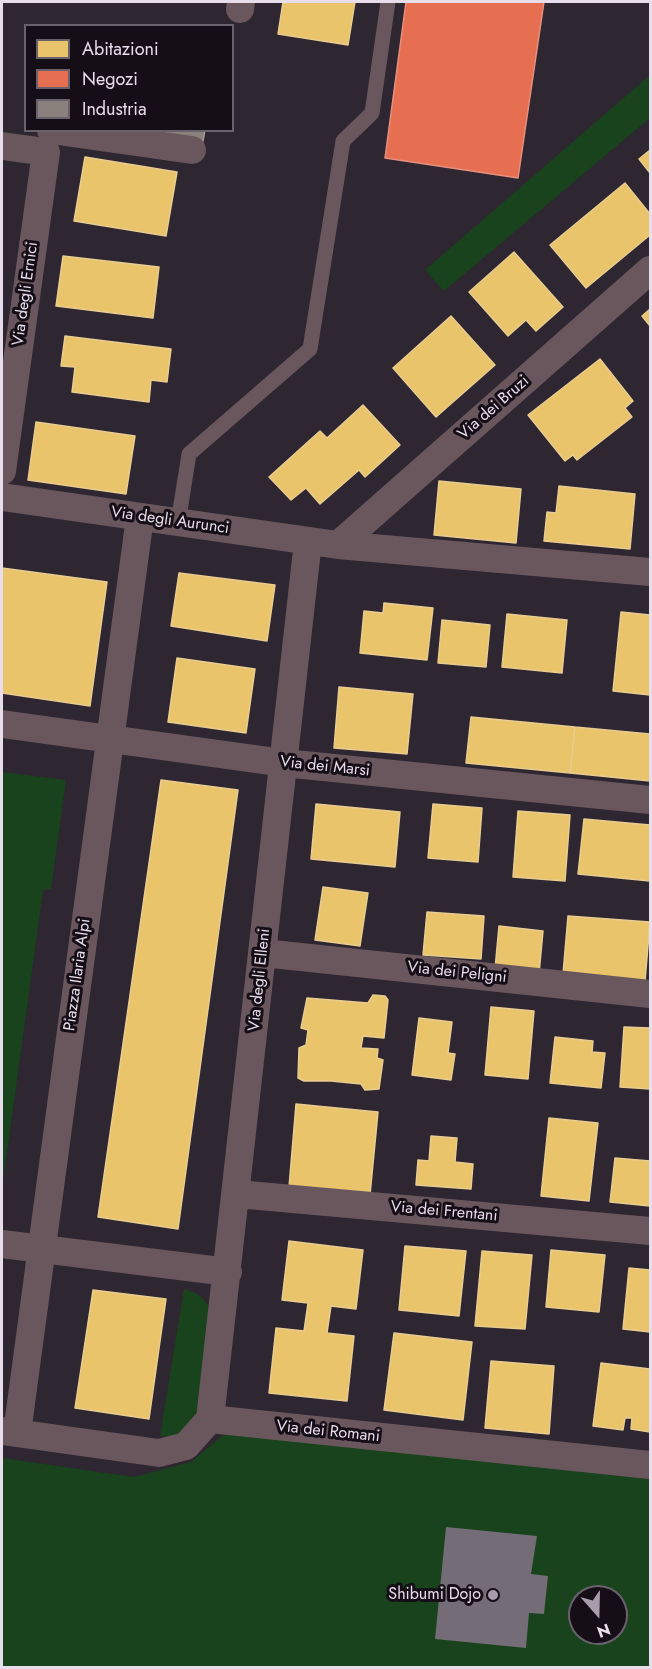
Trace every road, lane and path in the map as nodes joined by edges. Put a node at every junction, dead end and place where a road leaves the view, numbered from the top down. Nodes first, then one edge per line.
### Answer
1 (388, 2) edge
2 (49, 138) edge
3 (2, 146) edge
4 (192, 150) dead end
5 (651, 270) edge
6 (2, 471) edge
7 (2, 497) edge
8 (140, 517) junction
9 (178, 523) junction
10 (308, 541) junction
11 (338, 545) junction
12 (651, 572) edge
13 (2, 724) edge
14 (110, 739) junction
15 (284, 763) junction
16 (651, 800) edge
17 (263, 953) junction
18 (651, 994) edge
19 (237, 1194) junction
20 (651, 1231) edge
21 (2, 1244) edge
22 (42, 1250) junction
23 (228, 1272) junction
24 (210, 1419) junction
25 (9, 1432) edge
26 (651, 1465) edge

1 - 9 lane
2 - 3 street
2 - 4 street
2 - 6 street, Via degli Ernici
5 - 11 street, Via dei Bruzi
7 - 8 street, Via degli Aurunci
8 - 9 street, Via degli Aurunci
8 - 14 street, Piazza Ilaria Alpi
9 - 10 street, Via degli Aurunci
10 - 11 street, Via degli Aurunci
10 - 15 street, Via degli Elleni
11 - 12 street, Via degli Aurunci
13 - 14 street, Via dei Marsi
14 - 15 street, Via dei Marsi
14 - 22 street, Piazza Ilaria Alpi
15 - 16 street, Via dei Marsi
15 - 17 street, Via degli Elleni
17 - 18 street, Via dei Peligni
17 - 19 street, Via degli Elleni
19 - 20 street, Via dei Frentani
19 - 23 street, Via degli Elleni
21 - 22 street
22 - 23 street
22 - 25 street, Piazza Ilaria Alpi
23 - 24 street, Via degli Elleni
24 - 25 street
24 - 26 street, Via dei Romani

